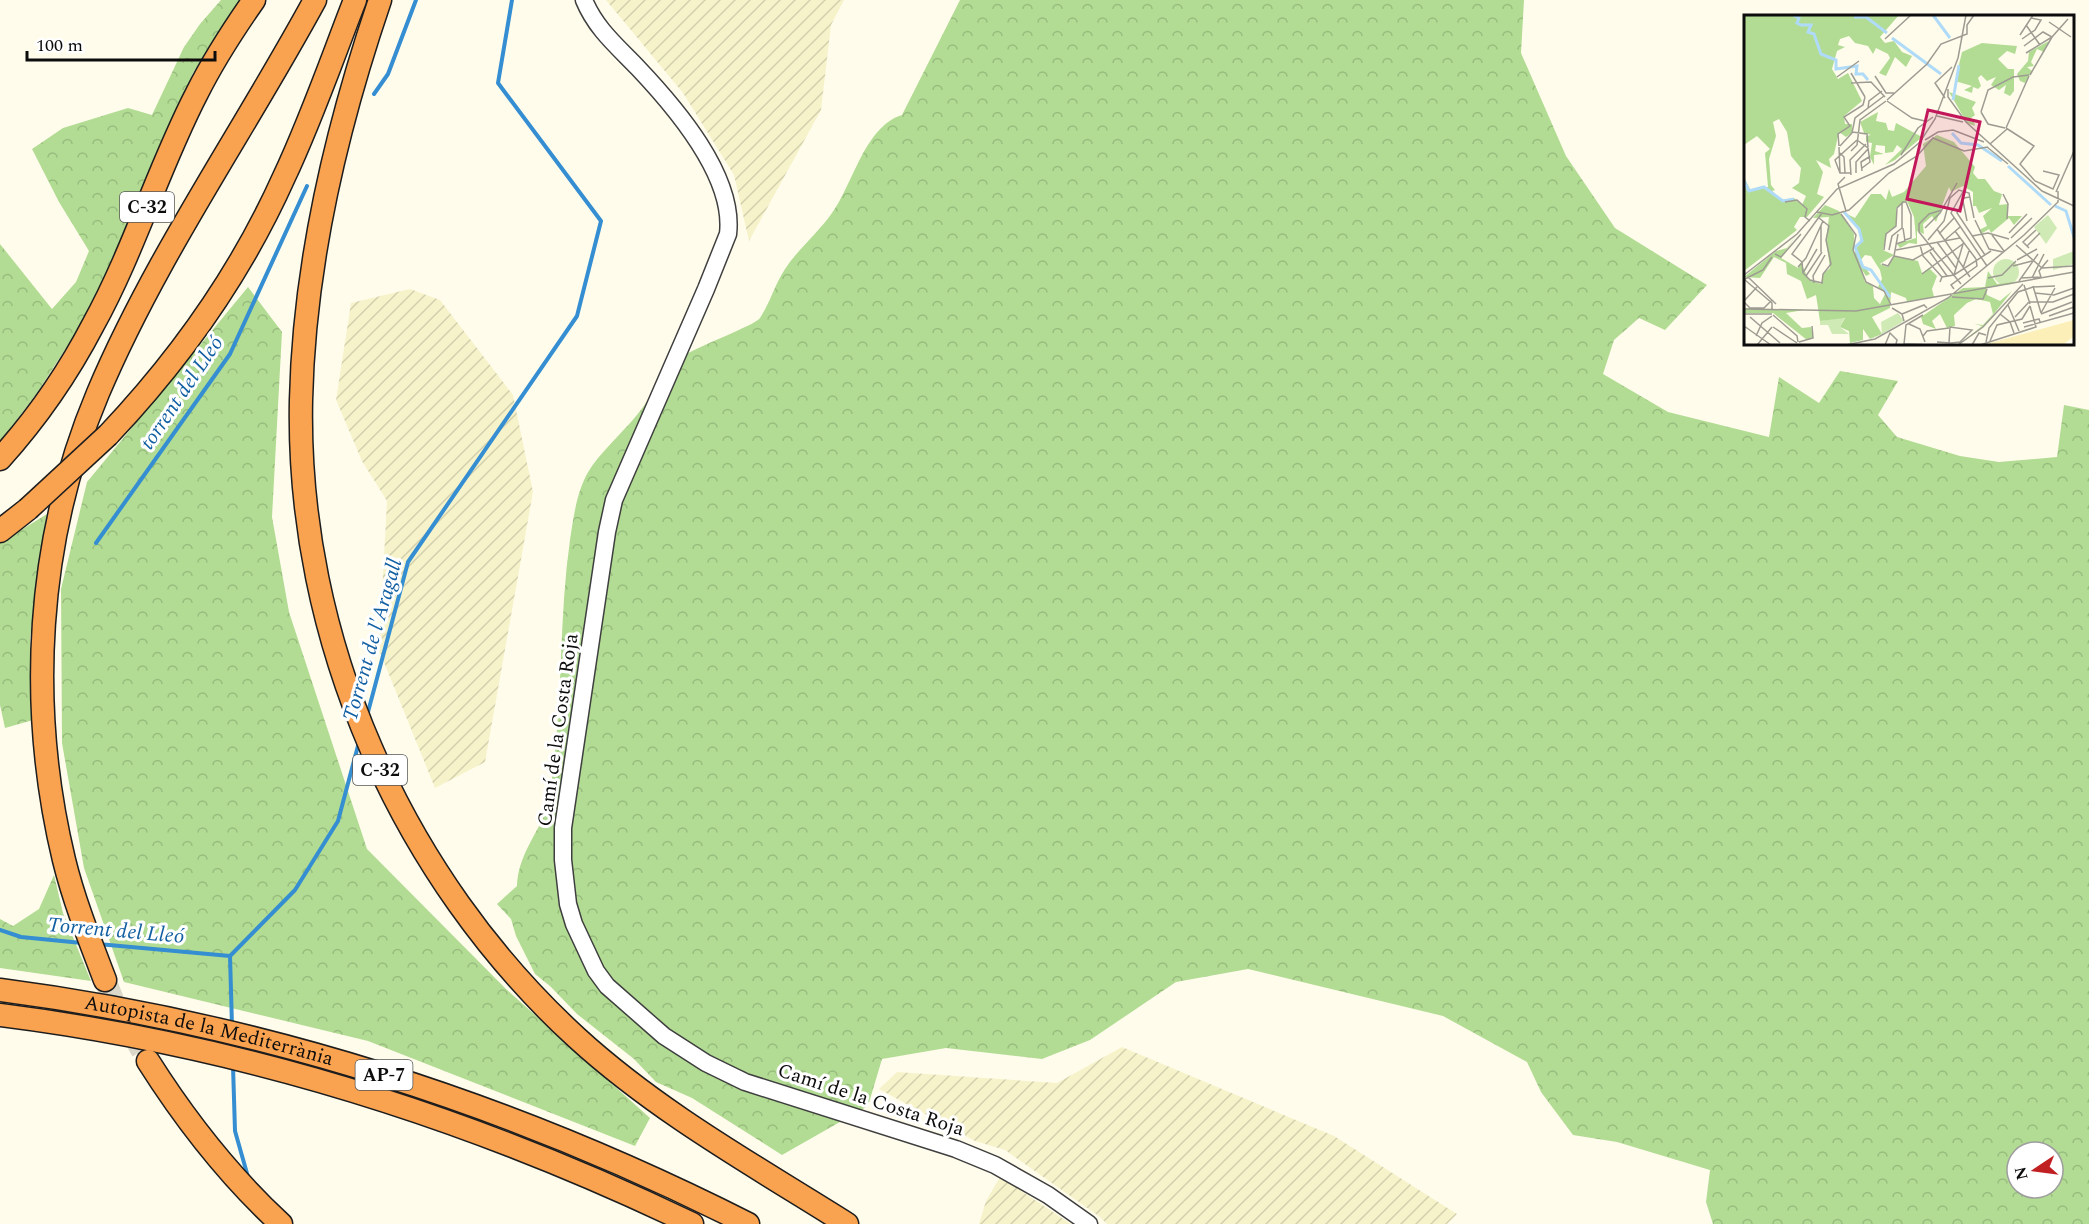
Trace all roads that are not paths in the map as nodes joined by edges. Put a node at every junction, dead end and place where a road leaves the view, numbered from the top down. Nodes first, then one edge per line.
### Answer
1 (254, 0) edge
2 (315, 0) edge
3 (355, 0) edge
4 (380, 0) edge
5 (584, 0) edge
6 (0, 459) edge
7 (0, 531) edge
8 (105, 980) tunnel mouth
9 (0, 990) edge
10 (0, 1015) edge
11 (148, 1061) tunnel mouth
12 (281, 1224) edge
13 (692, 1224) edge
14 (748, 1224) edge
15 (847, 1224) edge
16 (1089, 1224) edge

1 - 6 highway, C-32
2 - 8 highway, C-32
3 - 7 highway, bridge
4 - 15 highway, C-32
5 - 16 street, Camí de la Costa Roja
9 - 14 highway, Autopista de la Mediterrània / AP-7
10 - 13 highway, Autopista de la Mediterrània / AP-7
11 - 12 highway

